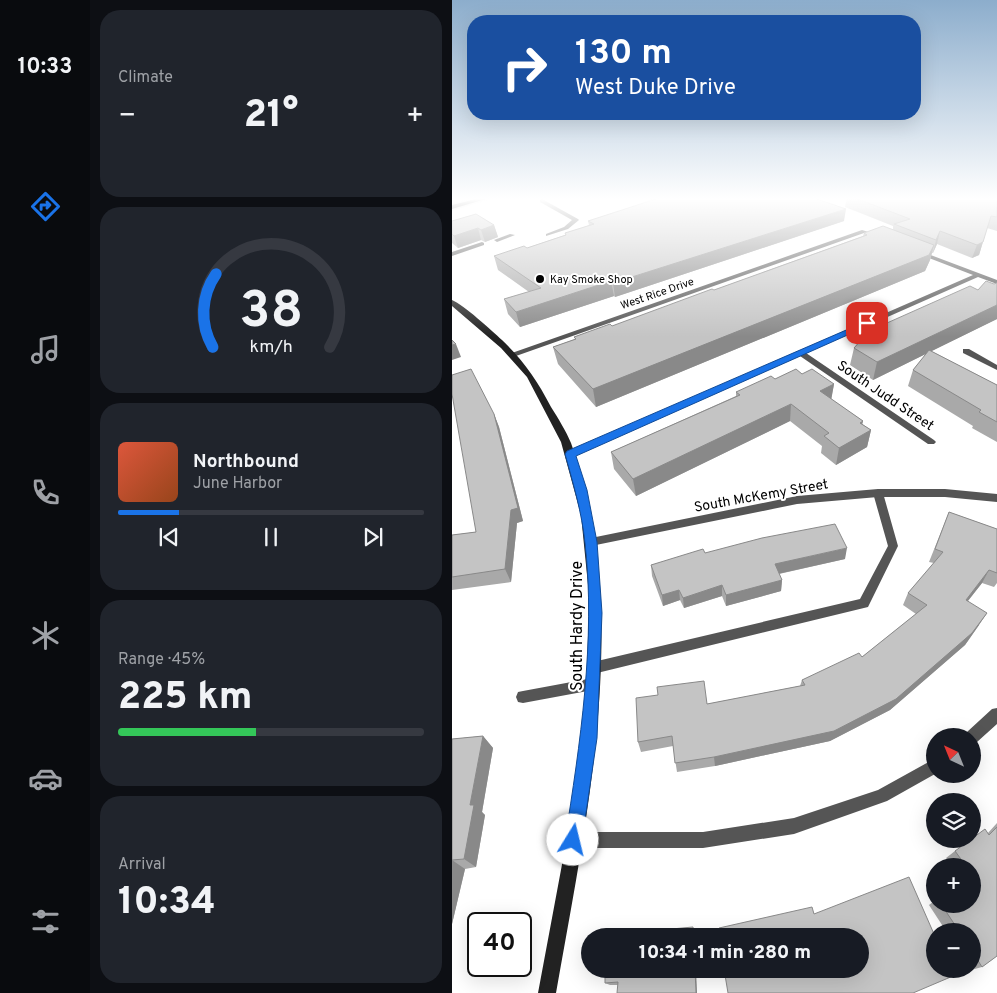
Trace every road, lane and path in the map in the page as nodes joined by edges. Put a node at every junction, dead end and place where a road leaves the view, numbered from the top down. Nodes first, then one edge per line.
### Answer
1 (481, 244) edge
2 (826, 244) edge
3 (908, 248) edge
4 (452, 254) edge
5 (978, 275) junction
6 (996, 282) edge
7 (452, 302) edge
8 (966, 351) dead end
9 (800, 353) junction
10 (514, 354) junction
11 (996, 368) edge
12 (931, 442) dead end
13 (570, 454) junction
14 (878, 493) junction
15 (996, 498) edge
16 (591, 542) junction
17 (594, 668) junction
18 (593, 684) junction
19 (523, 697) dead end
20 (996, 714) edge
21 (981, 730) edge
22 (926, 771) edge
23 (573, 840) junction
24 (547, 993) edge

1 - 4 street
2 - 10 street, West Rice Drive
3 - 5 street
5 - 6 street
5 - 9 street
7 - 10 street, South Hardy Drive
8 - 11 street
9 - 12 street, South Judd Street
9 - 13 street
10 - 13 street, South Hardy Drive
13 - 16 street, South Hardy Drive
14 - 15 street, South McKemy Street
14 - 16 street, South McKemy Street
14 - 17 street
16 - 17 street, South Hardy Drive
17 - 18 street, South Hardy Drive
18 - 19 street
18 - 23 street, South Hardy Drive
20 - 21 street
22 - 23 street
23 - 24 street, South Hardy Drive

